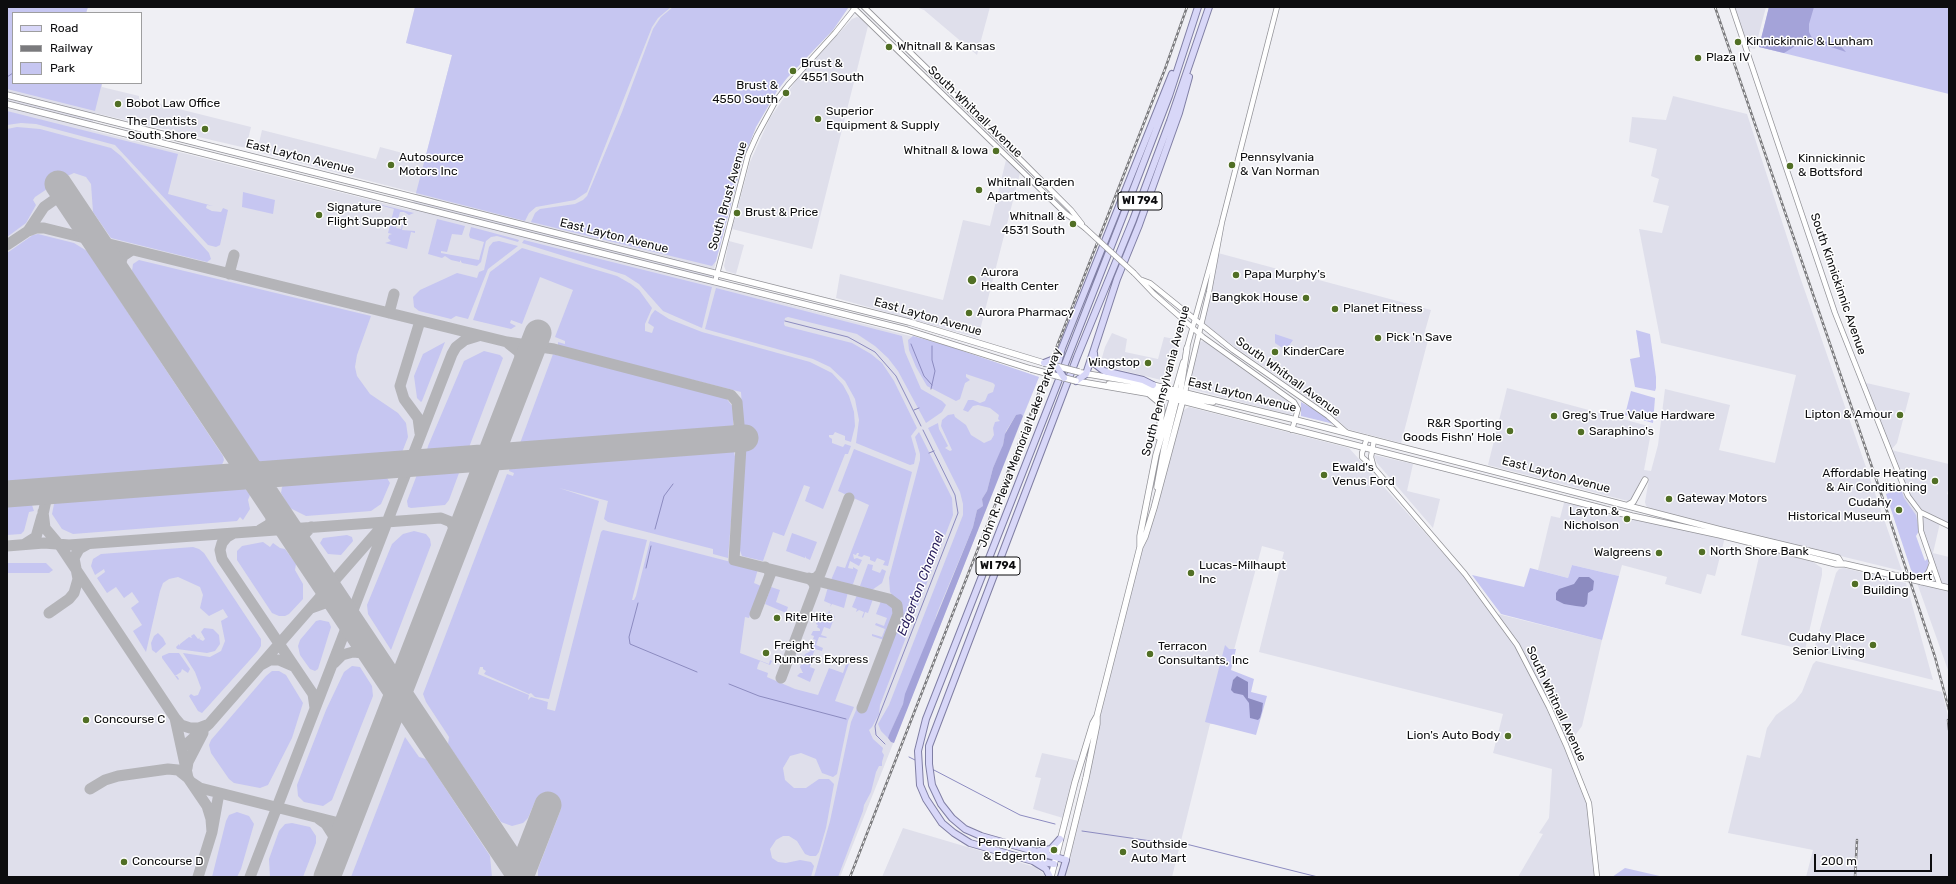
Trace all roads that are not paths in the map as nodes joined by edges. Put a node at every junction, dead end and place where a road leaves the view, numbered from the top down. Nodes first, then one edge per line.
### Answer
1 (864, 7) edge
2 (1198, 7) edge
3 (1209, 7) edge
4 (1277, 7) edge
5 (1732, 7) edge
6 (854, 8) edge
7 (938, 79) junction
8 (932, 84) junction
9 (7, 95) edge
10 (7, 104) edge
11 (1222, 222) junction
12 (1085, 228) junction
13 (717, 273) junction
14 (1142, 280) junction
15 (715, 282) junction
16 (1194, 320) junction
17 (1200, 325) junction
18 (1192, 327) junction
19 (1198, 332) junction
20 (1187, 348) joint
21 (1094, 349) junction
22 (1057, 362) junction
23 (1044, 363) joint
24 (1086, 374) junction
25 (1064, 378) junction
26 (1078, 381) junction
27 (1154, 385) junction
28 (1147, 392) junction
29 (1178, 395) junction
30 (1296, 420) junction
31 (1292, 430) junction
32 (1347, 433) junction
33 (1367, 438) junction
34 (1374, 440) junction
35 (1363, 448) junction
36 (1372, 450) junction
37 (1156, 455) junction
38 (1374, 468) junction
39 (1645, 480) dead end
40 (1628, 505) junction
41 (1920, 512) junction
42 (1949, 526) edge
43 (1140, 547) junction
44 (1841, 563) junction
45 (1932, 563) junction
46 (1921, 582) junction
47 (1940, 586) junction
48 (1949, 588) edge
49 (1097, 716) junction
50 (1075, 782) junction
51 (1084, 785) junction
52 (1060, 839) junction
53 (1032, 851) junction
54 (1056, 857) junction
55 (1066, 860) junction
56 (1033, 861) junction
57 (1054, 864) junction
58 (1050, 877) edge
59 (1061, 877) edge
60 (1597, 877) edge

1 - 7 street, South Whitnall Avenue
2 - 22 main road
2 - 56 main road, John R. Plewa Memorial Lake Parkway / WI 794
3 - 21 main road
3 - 53 main road, John R. Plewa Memorial Lake Parkway / WI 794
4 - 11 street, South Pennsylvania Avenue
5 - 41 street, South Kinnickinnic Avenue
6 - 8 street, South Whitnall Avenue
6 - 13 street, South Brust Avenue
7 - 8 street
7 - 12 street, South Whitnall Avenue
8 - 12 street, South Whitnall Avenue
9 - 13 main road, East Layton Avenue
10 - 15 main road, East Layton Avenue
11 - 16 street, South Pennsylvania Avenue
11 - 17 street, South Pennsylvania Avenue
12 - 14 street, South Whitnall Avenue, bridge
13 - 15 street, South Brust Avenue
13 - 23 main road, East Layton Avenue
14 - 16 street, South Whitnall Avenue
14 - 18 street, South Whitnall Avenue
15 - 25 main road, East Layton Avenue, bridge
16 - 17 street, South Whitnall Avenue
16 - 18 street, South Pennsylvania Avenue
17 - 19 street, South Pennsylvania Avenue
17 - 32 street, South Whitnall Avenue
18 - 19 street, South Whitnall Avenue
18 - 20 street, South Pennsylvania Avenue
19 - 29 street, South Pennsylvania Avenue
19 - 30 street, South Whitnall Avenue
20 - 29 main road
21 - 24 main road
21 - 27 main road
22 - 23 main road, bridge
22 - 24 main road, East Layton Avenue, bridge
22 - 25 main road, bridge
24 - 26 main road
24 - 27 main road, East Layton Avenue
25 - 26 main road, East Layton Avenue, bridge
26 - 28 main road, East Layton Avenue
26 - 29 main road
27 - 29 main road, East Layton Avenue
28 - 29 main road, East Layton Avenue
28 - 37 main road
29 - 30 main road, East Layton Avenue
29 - 31 main road, East Layton Avenue
29 - 37 main road, South Pennsylvania Avenue
29 - 43 main road, South Pennsylvania Avenue
30 - 31 street, South Whitnall Avenue
30 - 32 main road, East Layton Avenue
31 - 35 main road, East Layton Avenue
32 - 33 main road, East Layton Avenue
33 - 34 main road, East Layton Avenue
33 - 35 street
34 - 36 street
34 - 40 main road, East Layton Avenue
35 - 36 main road, East Layton Avenue
35 - 38 street, South Whitnall Avenue
36 - 38 street
36 - 44 main road, East Layton Avenue
37 - 43 main road, South Pennsylvania Avenue
38 - 60 street, South Whitnall Avenue
39 - 40 main road
40 - 44 main road, East Layton Avenue
41 - 42 street
41 - 45 street
43 - 49 main road, South Pennsylvania Avenue
44 - 46 main road, East Layton Avenue
45 - 46 street
45 - 47 street
46 - 47 main road, East Layton Avenue
47 - 48 main road, East Layton Avenue
49 - 50 main road, South Pennsylvania Avenue
49 - 51 main road, South Pennsylvania Avenue
50 - 51 main road
50 - 52 main road, South Pennsylvania Avenue
51 - 55 main road, South Pennsylvania Avenue
52 - 53 main road
52 - 54 main road, South Pennsylvania Avenue
53 - 54 main road, John R. Plewa Memorial Lake Parkway / WI 794
54 - 55 main road, John R. Plewa Memorial Lake Parkway / WI 794
54 - 57 main road, South Pennsylvania Avenue
55 - 59 main road, South Pennsylvania Avenue
56 - 57 main road
56 - 58 main road, John R. Plewa Memorial Lake Parkway / WI 794
57 - 58 main road, South Pennsylvania Avenue

